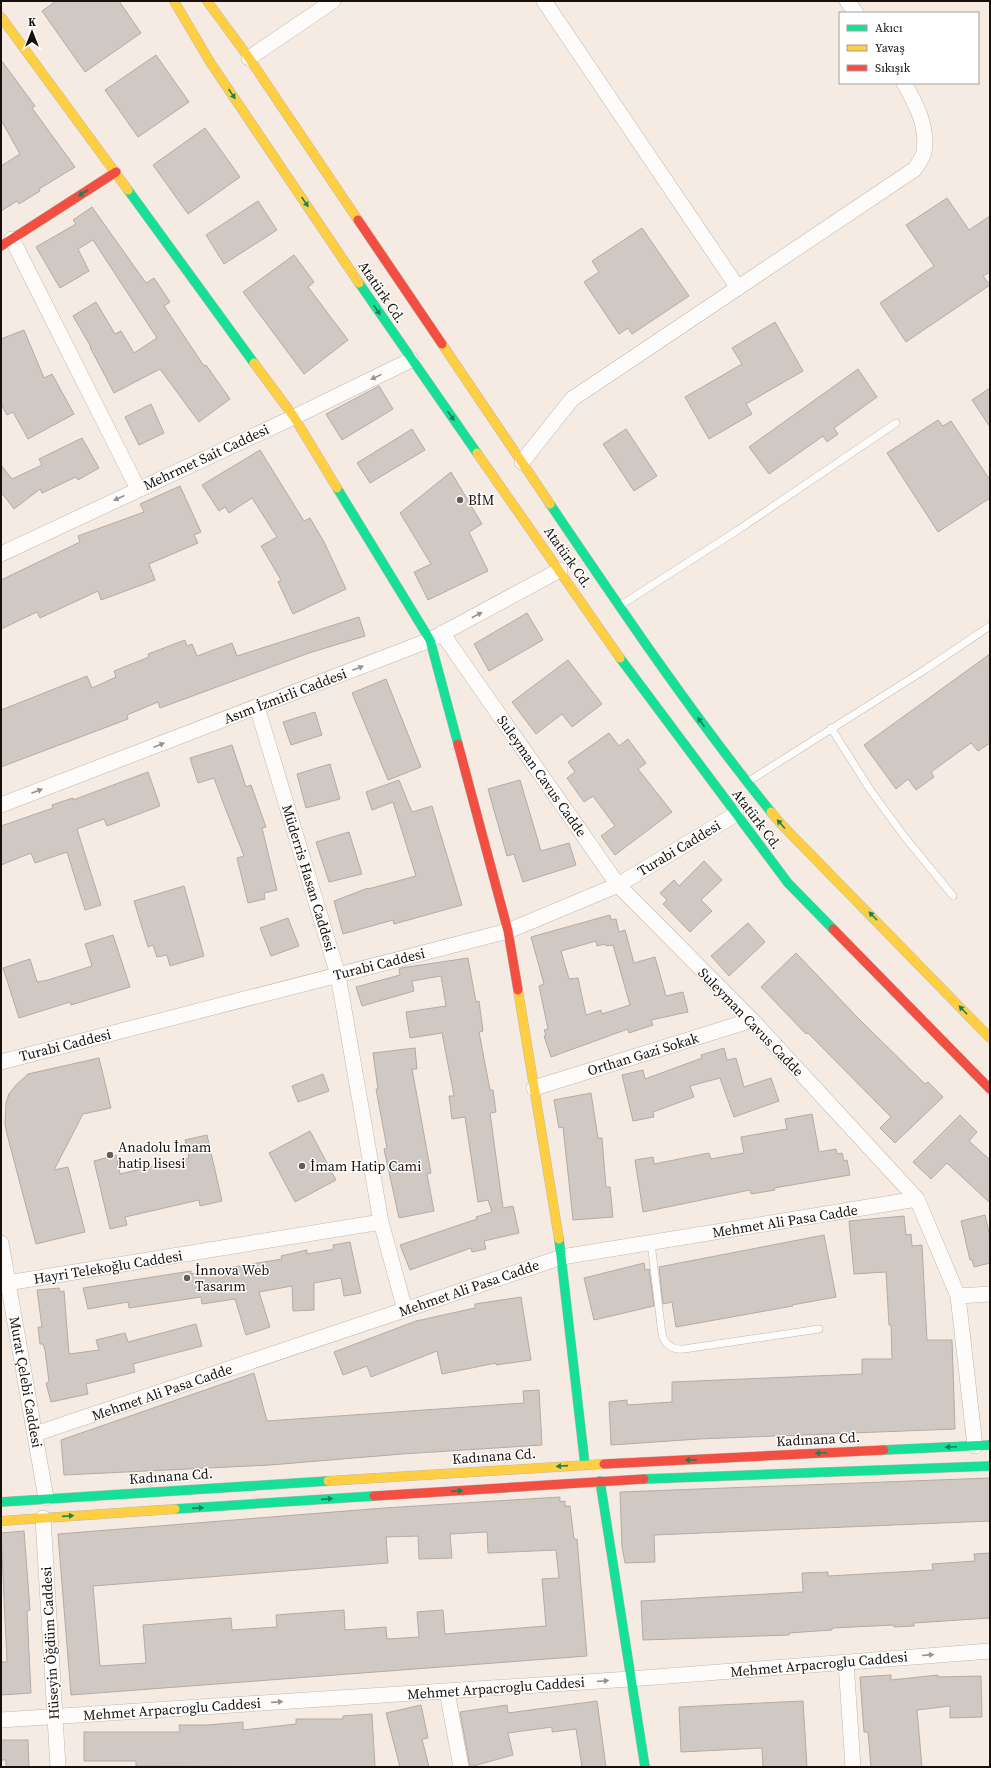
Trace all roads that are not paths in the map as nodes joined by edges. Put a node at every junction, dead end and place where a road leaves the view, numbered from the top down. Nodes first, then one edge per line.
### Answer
1 (167, 1) edge
2 (174, 1) edge
3 (207, 1) edge
4 (216, 1) edge
5 (333, 1) edge
6 (544, 1) edge
7 (847, 1) edge
8 (855, 12) edge
9 (1, 17) edge
10 (246, 53) junction
11 (210, 62) junction
12 (905, 84) edge
13 (116, 172) junction
14 (6, 243) edge
15 (738, 288) junction
16 (411, 360) junction
17 (294, 417) junction
18 (896, 423) dead end
19 (522, 462) junction
20 (138, 489) junction
21 (1, 554) edge
22 (560, 570) junction
23 (619, 606) junction
24 (990, 626) edge
25 (436, 637) junction
26 (257, 707) junction
27 (831, 728) junction
28 (747, 782) junction
29 (1, 805) edge
30 (736, 814) junction
31 (618, 885) junction
32 (953, 896) dead end
33 (508, 931) junction
34 (338, 975) junction
35 (752, 1020) junction
36 (990, 1038) edge
37 (1, 1062) edge
38 (974, 1073) junction
39 (990, 1084) edge
40 (534, 1088) junction
41 (990, 1089) edge
42 (917, 1199) junction
43 (381, 1222) junction
44 (1, 1243) edge
45 (651, 1243) junction
46 (562, 1257) junction
47 (5, 1283) edge
48 (990, 1294) edge
49 (958, 1296) junction
50 (405, 1310) junction
51 (819, 1329) dead end
52 (35, 1434) junction
53 (990, 1445) edge
54 (975, 1446) junction
55 (585, 1465) junction
56 (990, 1466) edge
57 (600, 1481) junction
58 (46, 1498) junction
59 (1, 1502) edge
60 (43, 1518) junction
61 (1, 1521) edge
62 (990, 1651) edge
63 (846, 1662) junction
64 (630, 1679) junction
65 (447, 1691) junction
66 (54, 1717) junction
67 (1, 1720) edge
68 (58, 1767) edge
69 (462, 1767) edge
70 (645, 1767) edge
71 (853, 1767) edge

1 - 11 street
2 - 11 street, Atatürk Cd.
3 - 10 street, Atatürk Cd.
4 - 10 street
5 - 10 street
6 - 15 street
7 - 8 street
9 - 13 street
10 - 19 street, Atatürk Cd.
11 -> 16 street, Atatürk Cd.
12 - 15 street
13 -> 14 street
13 - 17 street
14 - 20 street
15 - 19 street
16 -> 17 street, Mehrmet Sait Caddesi
16 -> 22 street, Atatürk Cd.
17 - 20 street, Mehrmet Sait Caddesi
17 - 25 street
18 - 23 lane
19 - 23 street, Atatürk Cd.
20 -> 21 street, Mehrmet Sait Caddesi
25 -> 22 street, Asım İzmirli Caddesi
22 - 30 street, Atatürk Cd.
28 -> 23 street, Atatürk Cd.
24 - 27 lane
26 -> 25 street, Asım İzmirli Caddesi
25 - 31 street, Suleyman Cavus Cadde
25 - 33 street
29 -> 26 street, Asım İzmirli Caddesi
26 - 34 street, Müderris Hasan Caddesi
27 - 28 lane
27 - 32 lane
36 -> 28 street, Atatürk Cd.
30 - 31 street, Turabi Caddesi
30 - 38 street, Atatürk Cd.
31 - 33 street, Turabi Caddesi
31 - 35 street, Suleyman Cavus Cadde
33 - 34 street, Turabi Caddesi
33 - 40 street
34 - 37 street, Turabi Caddesi
34 - 43 street, Müderris Hasan Caddesi
35 - 40 street, Orthan Gazi Sokak
35 - 42 street, Suleyman Cavus Cadde
38 - 39 street
38 - 41 street, Atatürk Cd.
40 - 46 street
42 - 45 street, Mehmet Ali Pasa Cadde
42 - 49 street, Suleyman Cavus Cadde
43 - 47 street, Hayri Telekoğlu Caddesi
43 - 50 street, Müderris Hasan Caddesi
44 - 47 street, Murat Çelebi Caddesi
45 - 46 street, Mehmet Ali Pasa Cadde
45 - 51 lane
46 - 50 street, Mehmet Ali Pasa Cadde
46 - 55 street
47 - 52 street, Murat Çelebi Caddesi
48 - 49 street
49 - 54 street, Suleyman Cavus Cadde
50 - 52 street, Mehmet Ali Pasa Cadde
52 - 58 street, Murat Çelebi Caddesi
53 - 54 street, Kadınana Cd.
54 -> 55 street, Kadınana Cd.
55 -> 58 street, Kadınana Cd.
56 - 57 street
60 -> 57 street
57 - 64 street
58 - 59 street, Kadınana Cd.
60 - 61 street
60 - 66 street, Hüseyin Öğdüm Caddesi
63 -> 62 street, Mehmet Arpacroglu Caddesi
63 - 64 street, Mehmet Arpacroglu Caddesi
63 - 71 street
65 -> 64 street, Mehmet Arpacroglu Caddesi
64 - 70 street
66 -> 65 street, Mehmet Arpacroglu Caddesi
65 - 69 street
66 - 67 street, Mehmet Arpacroglu Caddesi
66 - 68 street, Hüseyin Öğdüm Caddesi

